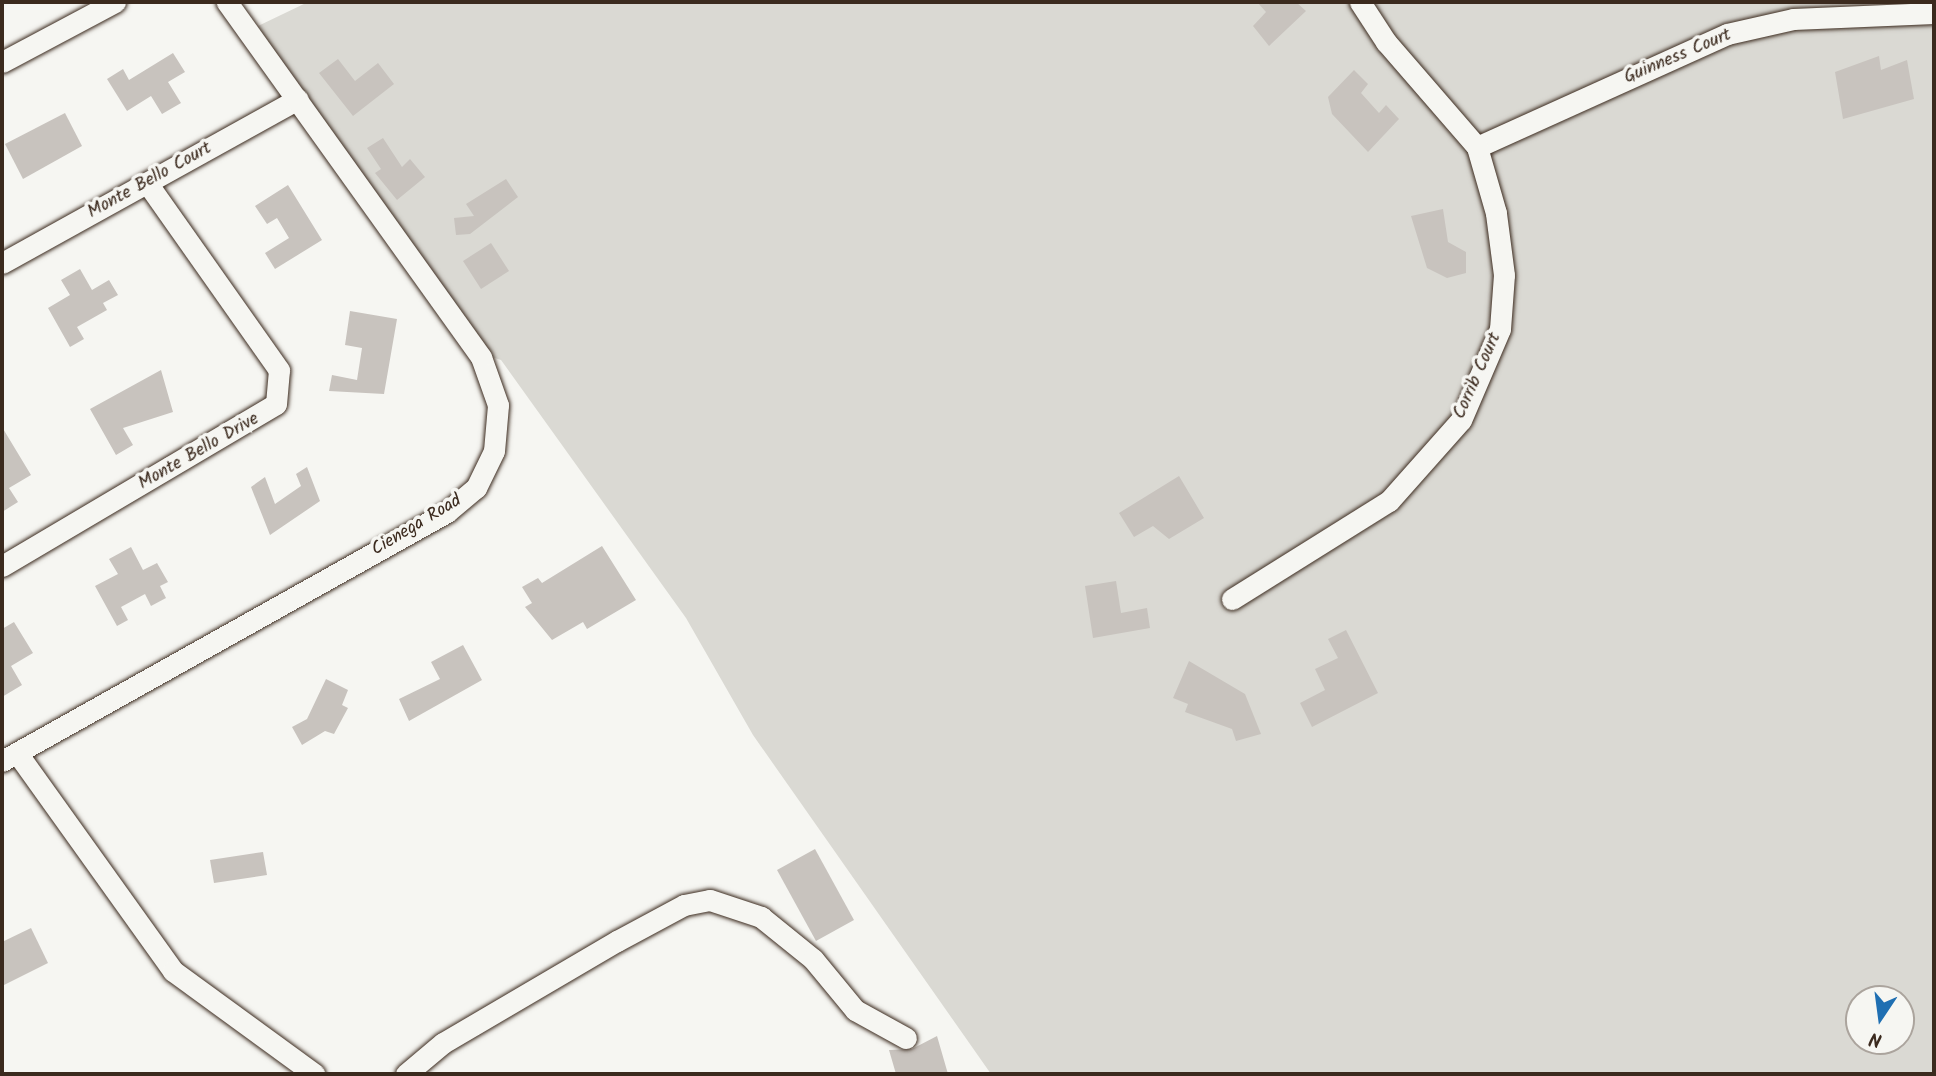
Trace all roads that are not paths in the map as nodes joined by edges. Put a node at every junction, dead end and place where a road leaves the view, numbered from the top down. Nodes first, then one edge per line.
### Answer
1 (115, 2) edge
2 (227, 2) edge
3 (1360, 2) edge
4 (1934, 13) edge
5 (2, 62) edge
6 (298, 99) junction
7 (1476, 147) junction
8 (147, 183) junction
9 (2, 263) edge
10 (2, 566) edge
11 (1231, 599) dead end
12 (9, 757) edge
13 (906, 1038) dead end
14 (314, 1074) edge
15 (406, 1074) edge

1 - 5 street
2 - 6 street, Cienega Road
3 - 7 street, Corrib Court
4 - 7 street, Guinness Court
6 - 8 street, Monte Bello Court
6 - 12 street, Cienega Road
7 - 11 street, Corrib Court
8 - 9 street, Monte Bello Court
8 - 10 street, Monte Bello Drive
12 - 14 street
13 - 15 street

